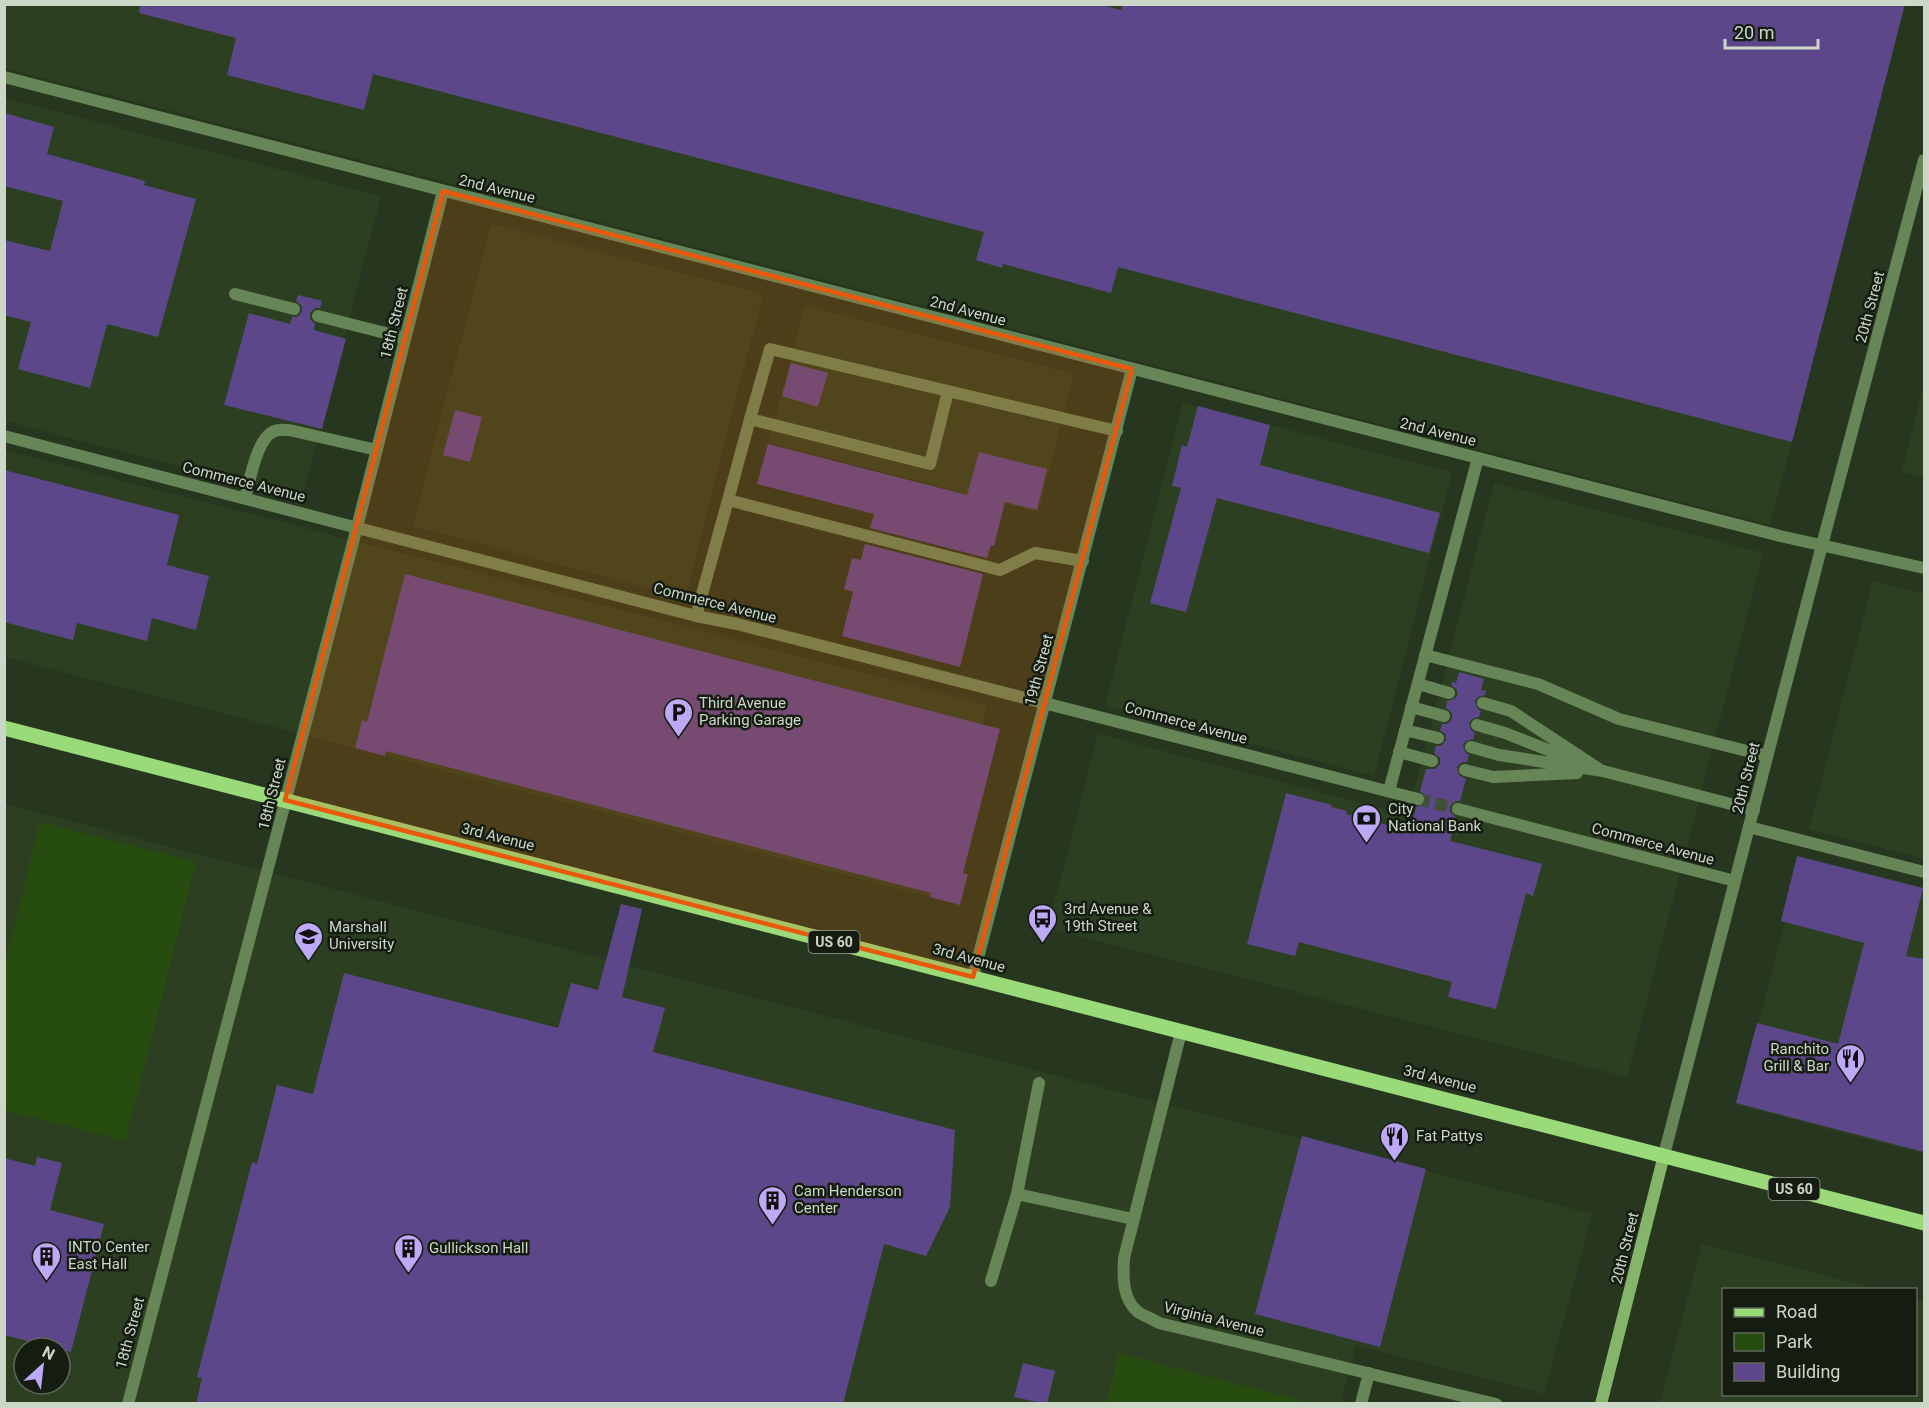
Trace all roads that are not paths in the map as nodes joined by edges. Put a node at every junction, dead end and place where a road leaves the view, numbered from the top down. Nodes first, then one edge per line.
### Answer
1 (4, 77) edge
2 (1924, 160) edge
3 (443, 191) junction
4 (235, 294) dead end
5 (294, 309) dead end
6 (318, 316) dead end
7 (405, 338) junction
8 (1132, 369) junction
9 (948, 391) junction
10 (750, 419) junction
11 (1117, 431) junction
12 (4, 436) edge
13 (377, 450) junction
14 (1478, 458) junction
15 (245, 498) junction
16 (728, 500) junction
17 (357, 527) junction
18 (1822, 545) junction
19 (1083, 561) junction
20 (1924, 568) edge
21 (696, 616) junction
22 (1425, 655) junction
23 (1418, 684) junction
24 (1449, 693) dead end
25 (1046, 702) junction
26 (1483, 703) dead end
27 (1411, 706) junction
28 (1444, 716) dead end
29 (1477, 725) dead end
30 (4, 728) edge
31 (1405, 730) junction
32 (1438, 738) dead end
33 (1471, 747) dead end
34 (1399, 752) junction
35 (1767, 756) junction
36 (1432, 761) dead end
37 (1465, 770) dead end
38 (1603, 771) junction
39 (1389, 791) junction
40 (1418, 799) tunnel mouth
41 (285, 800) junction
42 (1458, 809) tunnel mouth
43 (1754, 810) junction
44 (1749, 827) junction
45 (1924, 872) edge
46 (1735, 881) junction
47 (973, 977) junction
48 (1181, 1032) junction
49 (1038, 1083) dead end
50 (1664, 1155) junction
51 (1017, 1194) junction
52 (1133, 1219) junction
53 (1924, 1223) edge
54 (991, 1281) dead end
55 (1369, 1373) junction
56 (128, 1404) edge
57 (1360, 1404) edge
58 (1496, 1404) edge
59 (1601, 1404) edge

1 - 3 street, 2nd Avenue
2 - 18 street, 20th Street
3 - 7 street, 18th Street
3 - 8 street, 2nd Avenue
4 - 5 street
6 - 7 street
7 - 13 street, 18th Street
8 - 11 street, 19th Street
8 - 14 street, 2nd Avenue
9 - 10 street
9 - 10 street
9 - 11 street
10 - 16 street
11 - 19 street, 19th Street
12 - 15 street, Commerce Avenue
13 - 15 street
13 - 17 street, 18th Street
14 - 18 street, 2nd Avenue
14 - 22 street
15 - 17 street, Commerce Avenue
16 - 19 street
16 - 21 street
17 - 21 street, Commerce Avenue
17 - 41 street, 18th Street
18 - 20 street, 2nd Avenue
18 - 35 street, 20th Street
19 - 25 street, 19th Street
21 - 25 street, Commerce Avenue
22 - 23 street
22 - 35 street
23 - 24 street
23 - 27 street
25 - 39 street, Commerce Avenue
25 - 47 street, 19th Street
26 - 38 street
27 - 28 street
27 - 31 street
29 - 38 street
30 - 41 main road, 3rd Avenue / US 60
31 - 32 street
31 - 34 street
33 - 38 street
34 - 36 street
34 - 39 street
35 - 43 street, 20th Street
37 - 38 street
38 - 43 street
39 - 40 street, Commerce Avenue
41 - 47 main road, 3rd Avenue / US 60
41 - 56 street, 18th Street
42 - 46 street, Commerce Avenue
43 - 44 street, 20th Street
44 - 45 street
44 - 46 street, 20th Street
46 - 50 street, 20th Street
47 - 48 main road, 3rd Avenue / US 60
48 - 50 main road, 3rd Avenue / US 60
48 - 52 street, Virginia Avenue
49 - 51 street
50 - 53 main road, 3rd Avenue / US 60
50 - 59 main road, 20th Street
51 - 52 street
51 - 54 street
52 - 55 street, Virginia Avenue
55 - 57 street
55 - 58 street, Virginia Avenue

